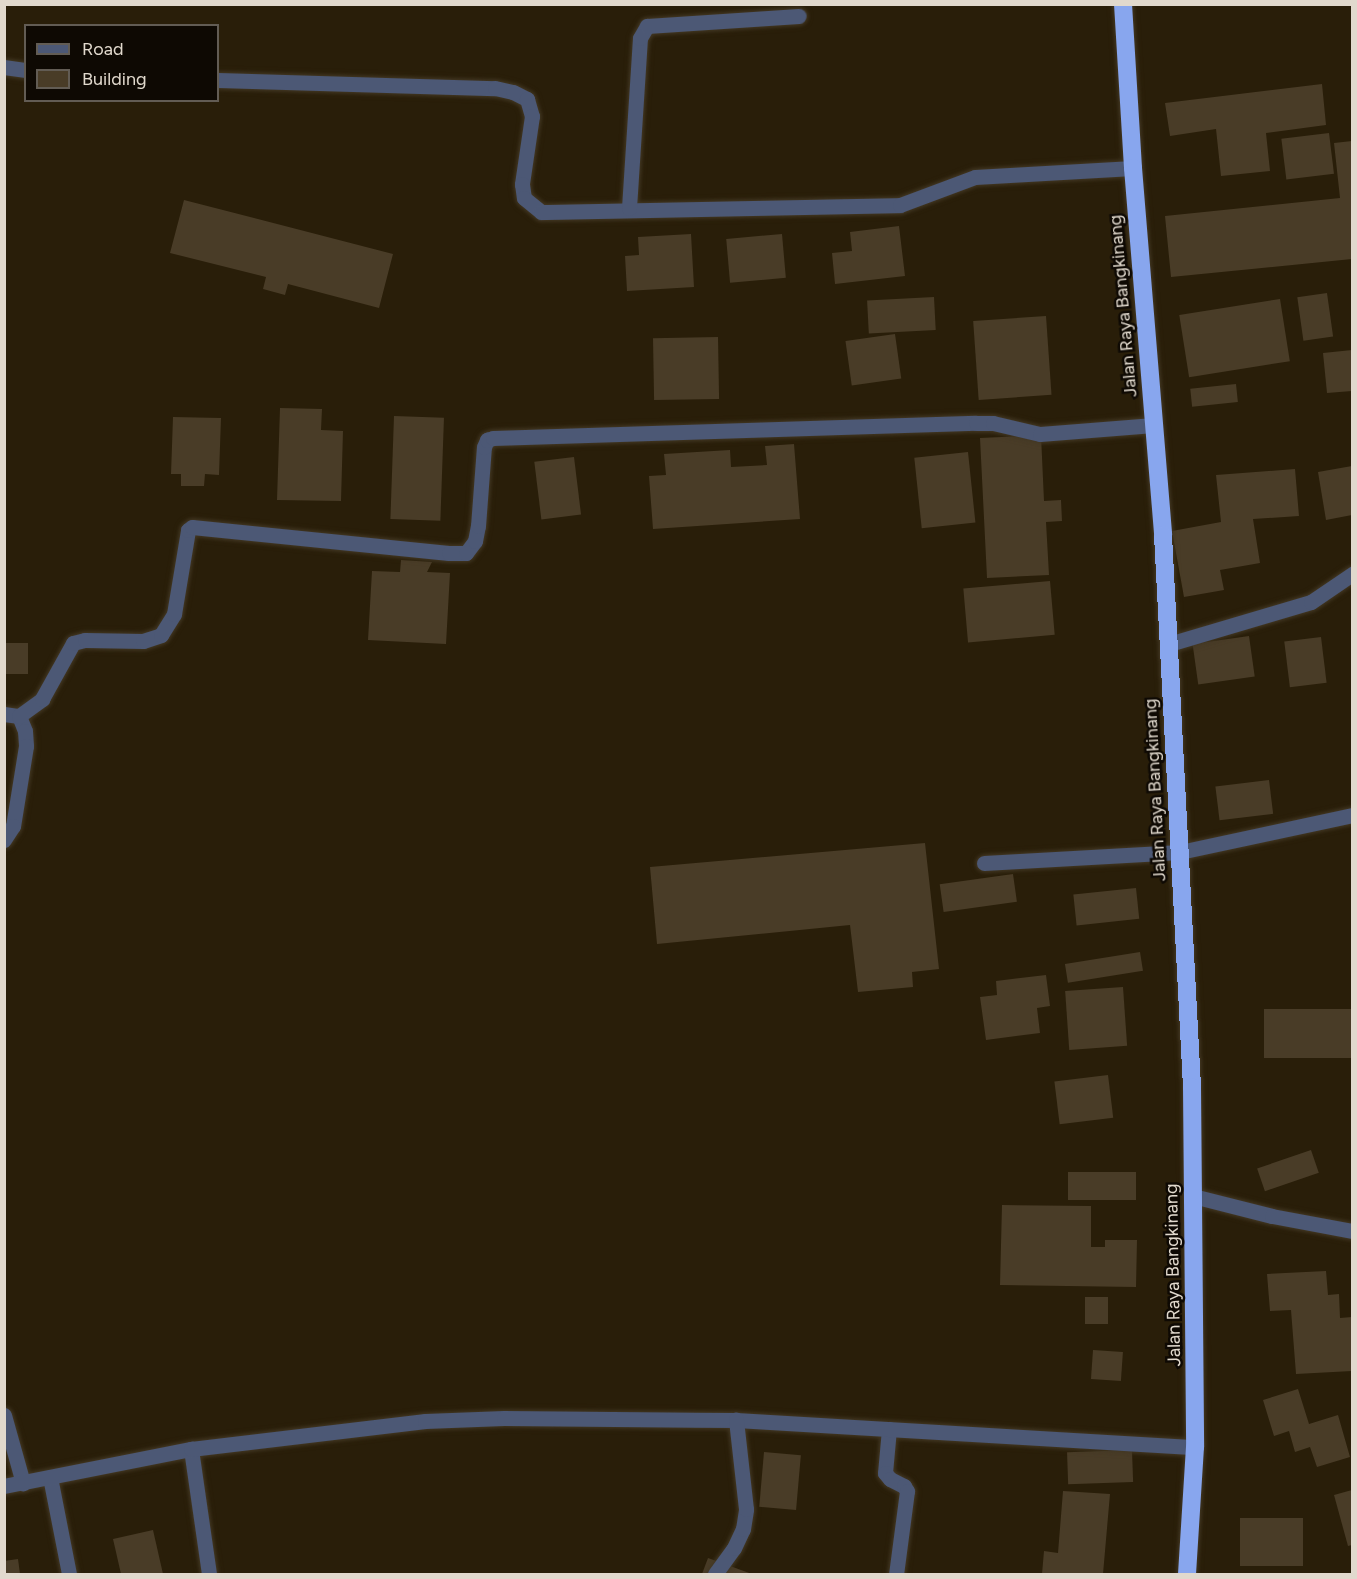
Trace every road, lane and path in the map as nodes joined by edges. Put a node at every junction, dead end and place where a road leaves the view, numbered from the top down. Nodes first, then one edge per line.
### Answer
1 (1124, 4) edge
2 (799, 16) dead end
3 (4, 66) edge
4 (24, 70) edge
5 (219, 80) edge
6 (1133, 168) junction
7 (629, 208) junction
8 (1154, 425) junction
9 (1353, 574) edge
10 (1169, 644) junction
11 (12, 715) edge
12 (1353, 815) edge
13 (4, 840) edge
14 (1180, 852) junction
15 (984, 863) dead end
16 (1193, 1196) junction
17 (1353, 1231) edge
18 (4, 1415) edge
19 (736, 1420) junction
20 (889, 1429) junction
21 (1195, 1447) junction
22 (191, 1449) junction
23 (50, 1477) junction
24 (23, 1483) junction
25 (4, 1486) edge
26 (69, 1575) edge
27 (209, 1575) edge
28 (715, 1575) edge
29 (896, 1575) edge
30 (1187, 1575) edge

1 - 6 highway, Jalan Raya Bangkinang
2 - 7 street
3 - 4 street
5 - 7 street
6 - 7 street
6 - 8 highway, Jalan Raya Bangkinang
8 - 10 highway, Jalan Raya Bangkinang
8 - 11 street
9 - 10 street
10 - 14 highway, Jalan Raya Bangkinang
11 - 13 street
12 - 14 street
14 - 15 street
14 - 16 highway, Jalan Raya Bangkinang
16 - 17 street
16 - 21 highway, Jalan Raya Bangkinang
18 - 24 street
19 - 20 street
19 - 22 street
19 - 28 street
20 - 21 street
20 - 29 street
21 - 30 highway, Jalan Raya Bangkinang
22 - 23 street
22 - 27 street
23 - 24 street
23 - 26 street
24 - 25 street

